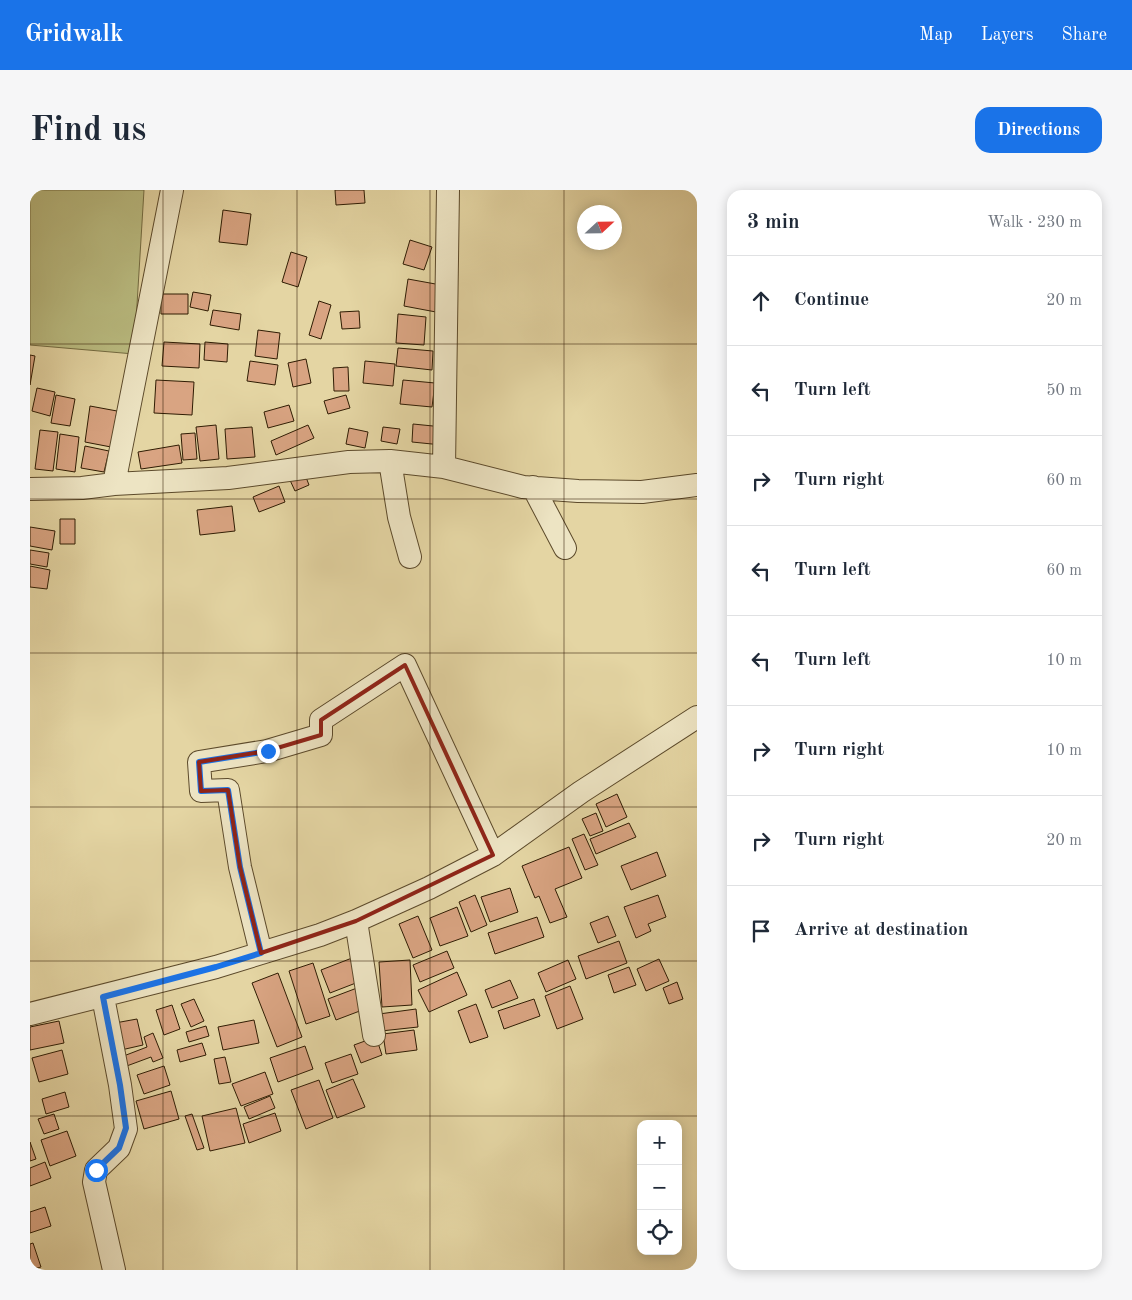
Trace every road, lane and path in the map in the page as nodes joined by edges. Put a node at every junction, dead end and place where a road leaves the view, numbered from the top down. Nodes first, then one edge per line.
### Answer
1 (172, 190) edge
2 (448, 190) edge
3 (390, 461) junction
4 (444, 467) junction
5 (114, 484) junction
6 (697, 486) edge
7 (534, 487) junction
8 (30, 489) edge
9 (566, 548) dead end
10 (410, 557) dead end
11 (697, 717) edge
12 (493, 855) junction
13 (356, 921) junction
14 (261, 953) junction
15 (103, 997) junction
16 (30, 1014) edge
17 (374, 1035) dead end
18 (114, 1270) edge

1 - 5 street
2 - 4 street
3 - 4 street
3 - 5 street
3 - 10 street
4 - 7 street
5 - 8 street
6 - 7 street
7 - 9 street
11 - 12 street
12 - 13 street
12 - 14 street
13 - 14 street
13 - 17 street
14 - 15 street
15 - 16 street
15 - 18 street

